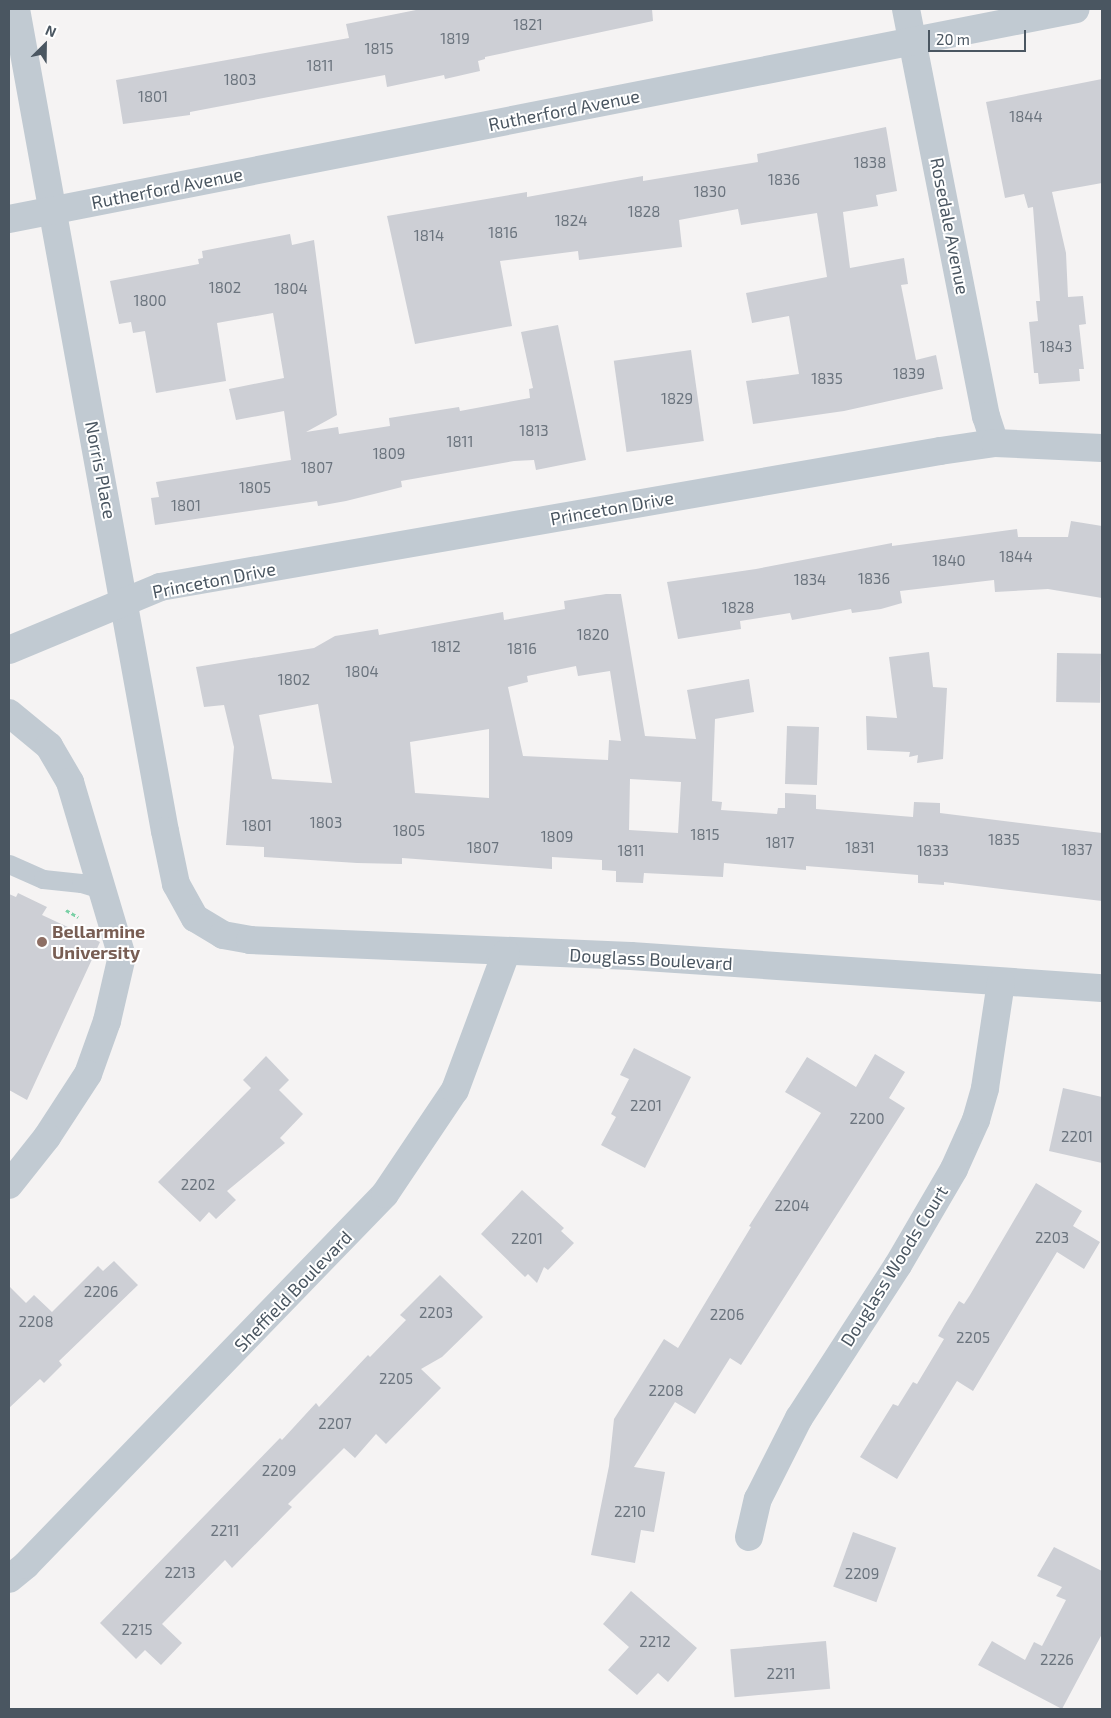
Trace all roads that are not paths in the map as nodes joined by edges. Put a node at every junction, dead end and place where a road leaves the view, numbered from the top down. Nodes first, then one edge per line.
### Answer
1 (16, 9) edge
2 (906, 9) edge
3 (1076, 9) edge
4 (914, 41) junction
5 (52, 210) junction
6 (9, 219) edge
7 (995, 443) junction
8 (1102, 448) edge
9 (126, 601) junction
10 (9, 650) edge
11 (9, 713) edge
12 (9, 864) edge
13 (104, 890) junction
14 (202, 924) joint
15 (506, 953) junction
16 (1001, 982) junction
17 (1102, 988) edge
18 (9, 1185) edge
19 (749, 1537) dead end
20 (9, 1579) edge

1 - 5 street, Norris Place
2 - 4 street, Rosedale Avenue
3 - 4 street, Rutherford Avenue
4 - 5 street, Rutherford Avenue
4 - 7 street, Rosedale Avenue
5 - 6 street, Rutherford Avenue
5 - 9 street, Norris Place
7 - 8 street, Princeton Drive
7 - 9 street, Princeton Drive
9 - 10 street, Princeton Drive
9 - 14 street, Norris Place
11 - 13 street
12 - 13 lane
13 - 18 street
14 - 15 street, Douglass Boulevard
15 - 16 street, Douglass Boulevard
15 - 20 street, Sheffield Boulevard
16 - 17 street, Douglass Boulevard
16 - 19 street, Douglass Woods Court

